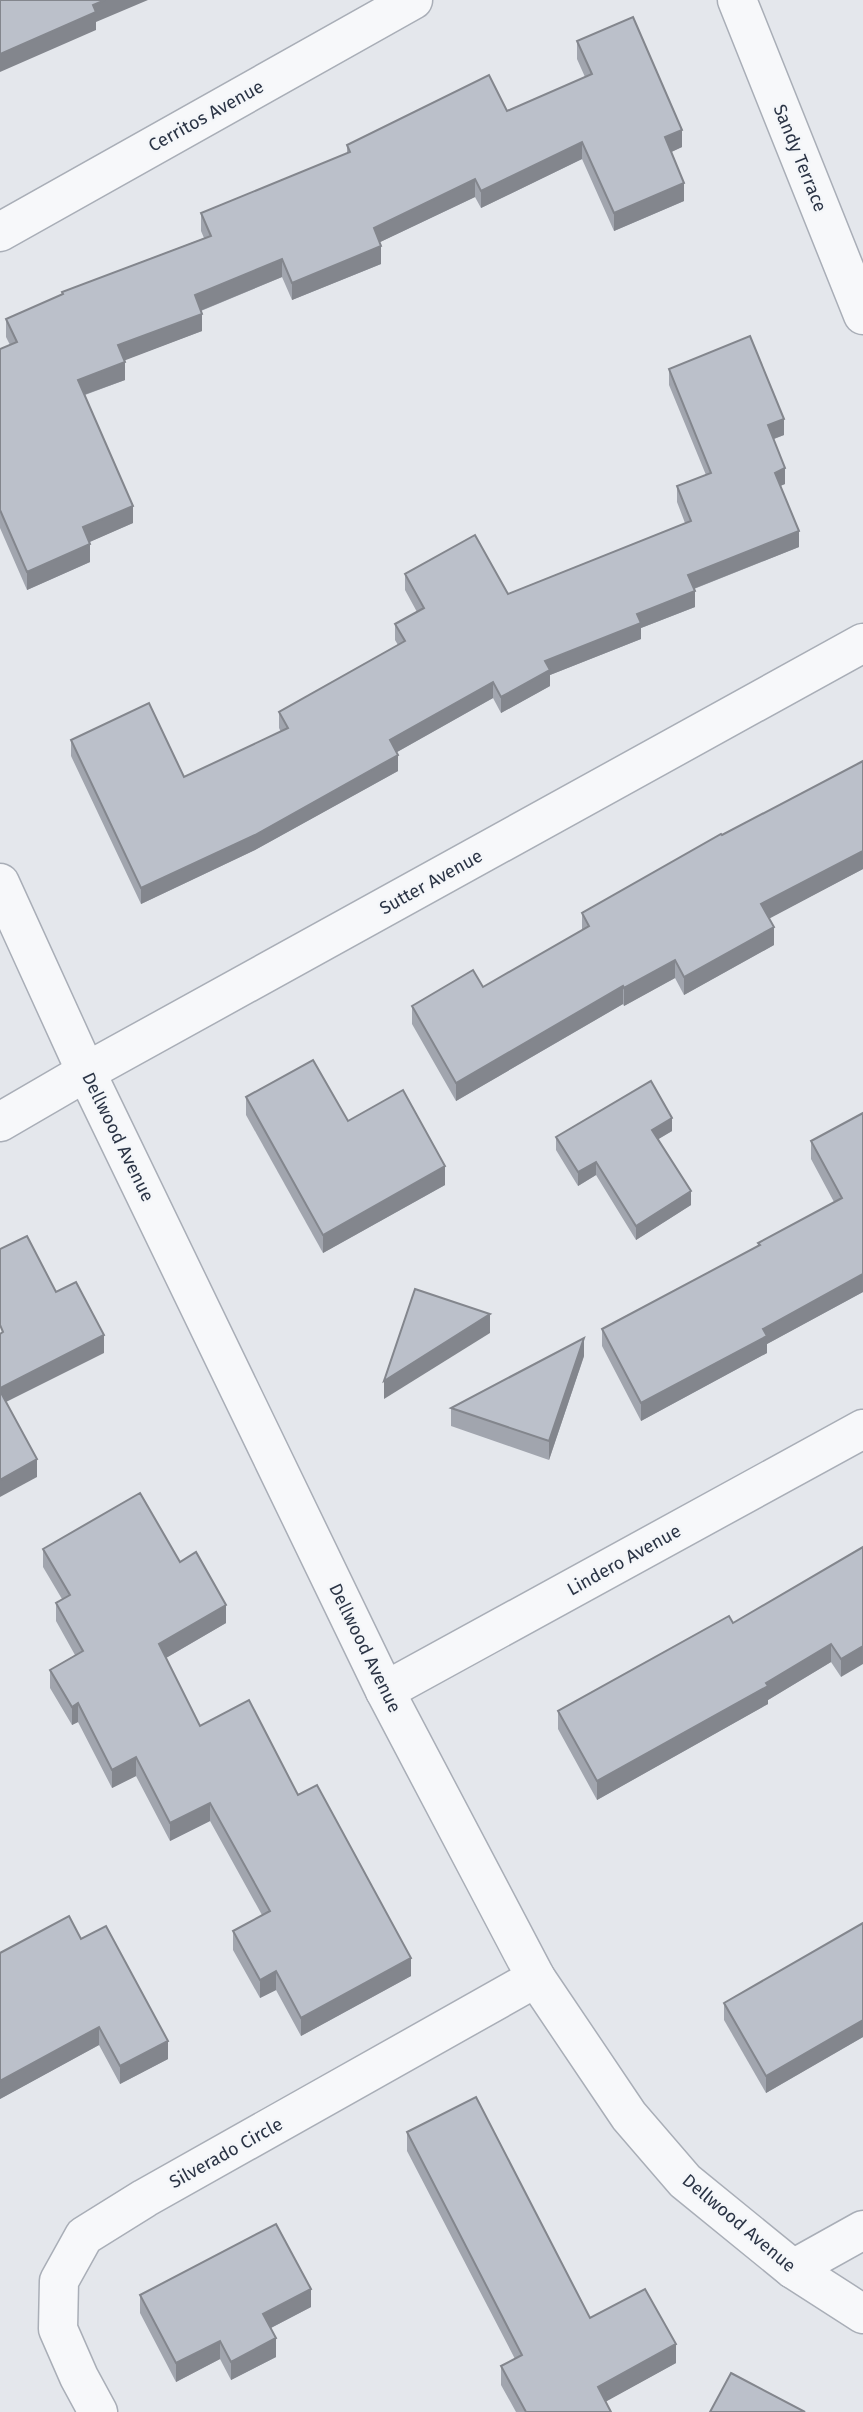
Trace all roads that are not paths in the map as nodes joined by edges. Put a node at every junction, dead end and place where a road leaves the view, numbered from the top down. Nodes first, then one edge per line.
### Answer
1 (413, 0) edge
2 (737, 0) edge
3 (0, 232) edge
4 (863, 315) edge
5 (863, 643) edge
6 (0, 883) edge
7 (86, 1072) junction
8 (0, 1122) edge
9 (863, 1429) edge
10 (385, 1691) junction
11 (536, 1978) junction
12 (863, 2230) edge
13 (793, 2269) junction
14 (863, 2314) edge
15 (98, 2412) edge

1 - 3 street, Cerritos Avenue
2 - 4 street, Sandy Terrace
5 - 7 street, Sutter Avenue
6 - 7 street, Dellwood Avenue
7 - 8 street, Sutter Avenue
7 - 10 street, Dellwood Avenue
9 - 10 street, Lindero Avenue
10 - 11 street, Dellwood Avenue
11 - 13 street, Dellwood Avenue
11 - 15 street, Silverado Circle
12 - 13 street
13 - 14 street, Dellwood Avenue

